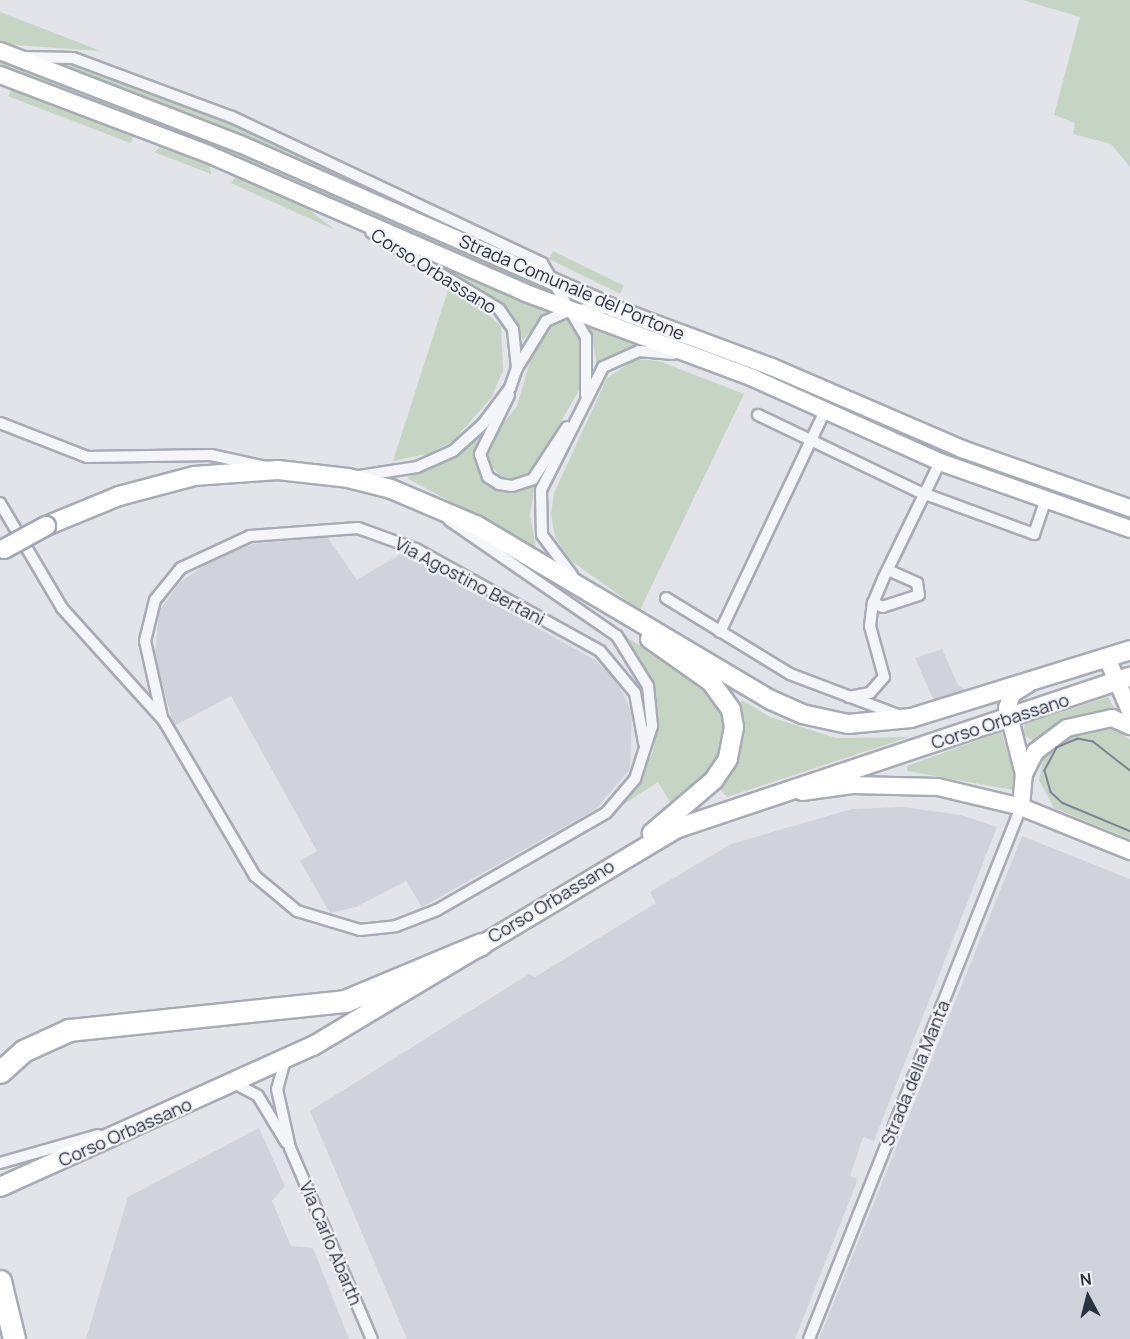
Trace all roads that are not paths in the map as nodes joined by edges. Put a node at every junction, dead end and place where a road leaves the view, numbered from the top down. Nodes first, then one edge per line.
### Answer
1 (0, 51) edge
2 (17, 58) junction
3 (0, 75) edge
4 (348, 217) junction
5 (542, 262) joint
6 (555, 283) junction
7 (613, 308) junction
8 (571, 310) junction
9 (707, 360) junction
10 (517, 368) junction
11 (510, 388) junction
12 (586, 394) junction
13 (825, 411) junction
14 (758, 415) dead end
15 (574, 419) junction
16 (0, 423) edge
17 (812, 440) junction
18 (940, 462) junction
19 (278, 470) junction
20 (348, 478) junction
21 (926, 494) junction
22 (420, 499) junction
23 (1046, 500) junction
24 (0, 503) edge
25 (1130, 508) edge
26 (1130, 529) edge
27 (516, 550) junction
28 (2, 551) edge
29 (888, 570) junction
30 (584, 585) junction
31 (666, 598) dead end
32 (873, 603) junction
33 (720, 632) junction
34 (1130, 650) edge
35 (1107, 658) junction
36 (1124, 679) edge
37 (1031, 681) junction
38 (849, 698) junction
39 (1130, 711) edge
40 (911, 718) junction
41 (1010, 718) junction
42 (164, 722) junction
43 (1130, 726) edge
44 (644, 749) junction
45 (1024, 774) junction
46 (765, 796) junction
47 (1021, 807) junction
48 (636, 849) junction
49 (1130, 851) edge
50 (481, 944) junction
51 (285, 1060) junction
52 (0, 1072) edge
53 (234, 1083) junction
54 (155, 1119) junction
55 (290, 1148) junction
56 (0, 1163) edge
57 (0, 1187) edge
58 (0, 1281) edge
59 (14, 1339) edge
60 (372, 1339) edge
61 (808, 1339) edge

1 - 2 street, Strada Comunale del Portone
2 - 5 street, Strada Comunale del Portone
2 - 6 street, Strada Comunale del Portone
3 - 4 street, Strada Comunale del Portone
4 - 8 street, Strada Comunale del Portone
4 - 10 street, Corso Orbassano
5 - 6 street, Corso Orbassano
6 - 7 street, Strada Comunale del Portone
6 - 8 street, Corso Orbassano
7 - 8 street, Corso Orbassano
7 - 25 street, Strada Comunale del Portone
8 - 9 street, Strada Comunale del Portone
8 - 10 street, Corso Orbassano
8 - 12 street, Corso Orbassano
9 - 12 street, Corso Orbassano
9 - 13 street, Strada Comunale del Portone
10 - 11 street, Corso Orbassano
11 - 15 street, Corso Orbassano
11 - 20 street, Corso Orbassano
12 - 15 street, Corso Orbassano
13 - 17 street
13 - 18 street, Strada Comunale del Portone
14 - 17 street
15 - 30 street, Corso Orbassano
16 - 19 street
17 - 21 street
17 - 33 street
18 - 21 street
18 - 23 street, Strada Comunale del Portone
19 - 20 main road, Corso Orbassano
19 - 28 main road, Corso Orbassano, bridge
20 - 22 main road, Corso Orbassano
21 - 23 street
21 - 29 street
22 - 27 main road, Corso Orbassano
22 - 44 street, Via Agostino Bertani
23 - 26 street, Strada Comunale del Portone
24 - 42 street, Via Agostino Bertani
27 - 30 main road, Corso Orbassano
27 - 48 main road
29 - 32 street
29 - 32 street
30 - 40 main road, Corso Orbassano
31 - 33 street, Corso Orbassano
32 - 38 street
33 - 38 street, Corso Orbassano
34 - 35 main road, Corso Orbassano
35 - 36 street
35 - 37 main road, Corso Orbassano
36 - 39 street
36 - 41 main road, Corso Orbassano
37 - 40 main road, Corso Orbassano
37 - 41 street
38 - 40 street, Corso Orbassano
41 - 45 street
41 - 46 main road, Corso Orbassano
42 - 44 street, Via Agostino Bertani
42 - 44 street, Via Agostino Bertani
43 - 45 street
45 - 47 street
46 - 47 street
46 - 48 main road, Corso Orbassano
47 - 49 street
47 - 61 street, Strada della Manta
48 - 50 main road, Corso Orbassano
50 - 51 main road, Corso Orbassano
50 - 52 highway
51 - 53 main road, Corso Orbassano
51 - 55 street, Via Carlo Abarth
53 - 54 main road, Corso Orbassano
53 - 55 street, Via Carlo Abarth
54 - 56 street
54 - 57 main road, Corso Orbassano
55 - 60 street, Via Carlo Abarth
58 - 59 highway

